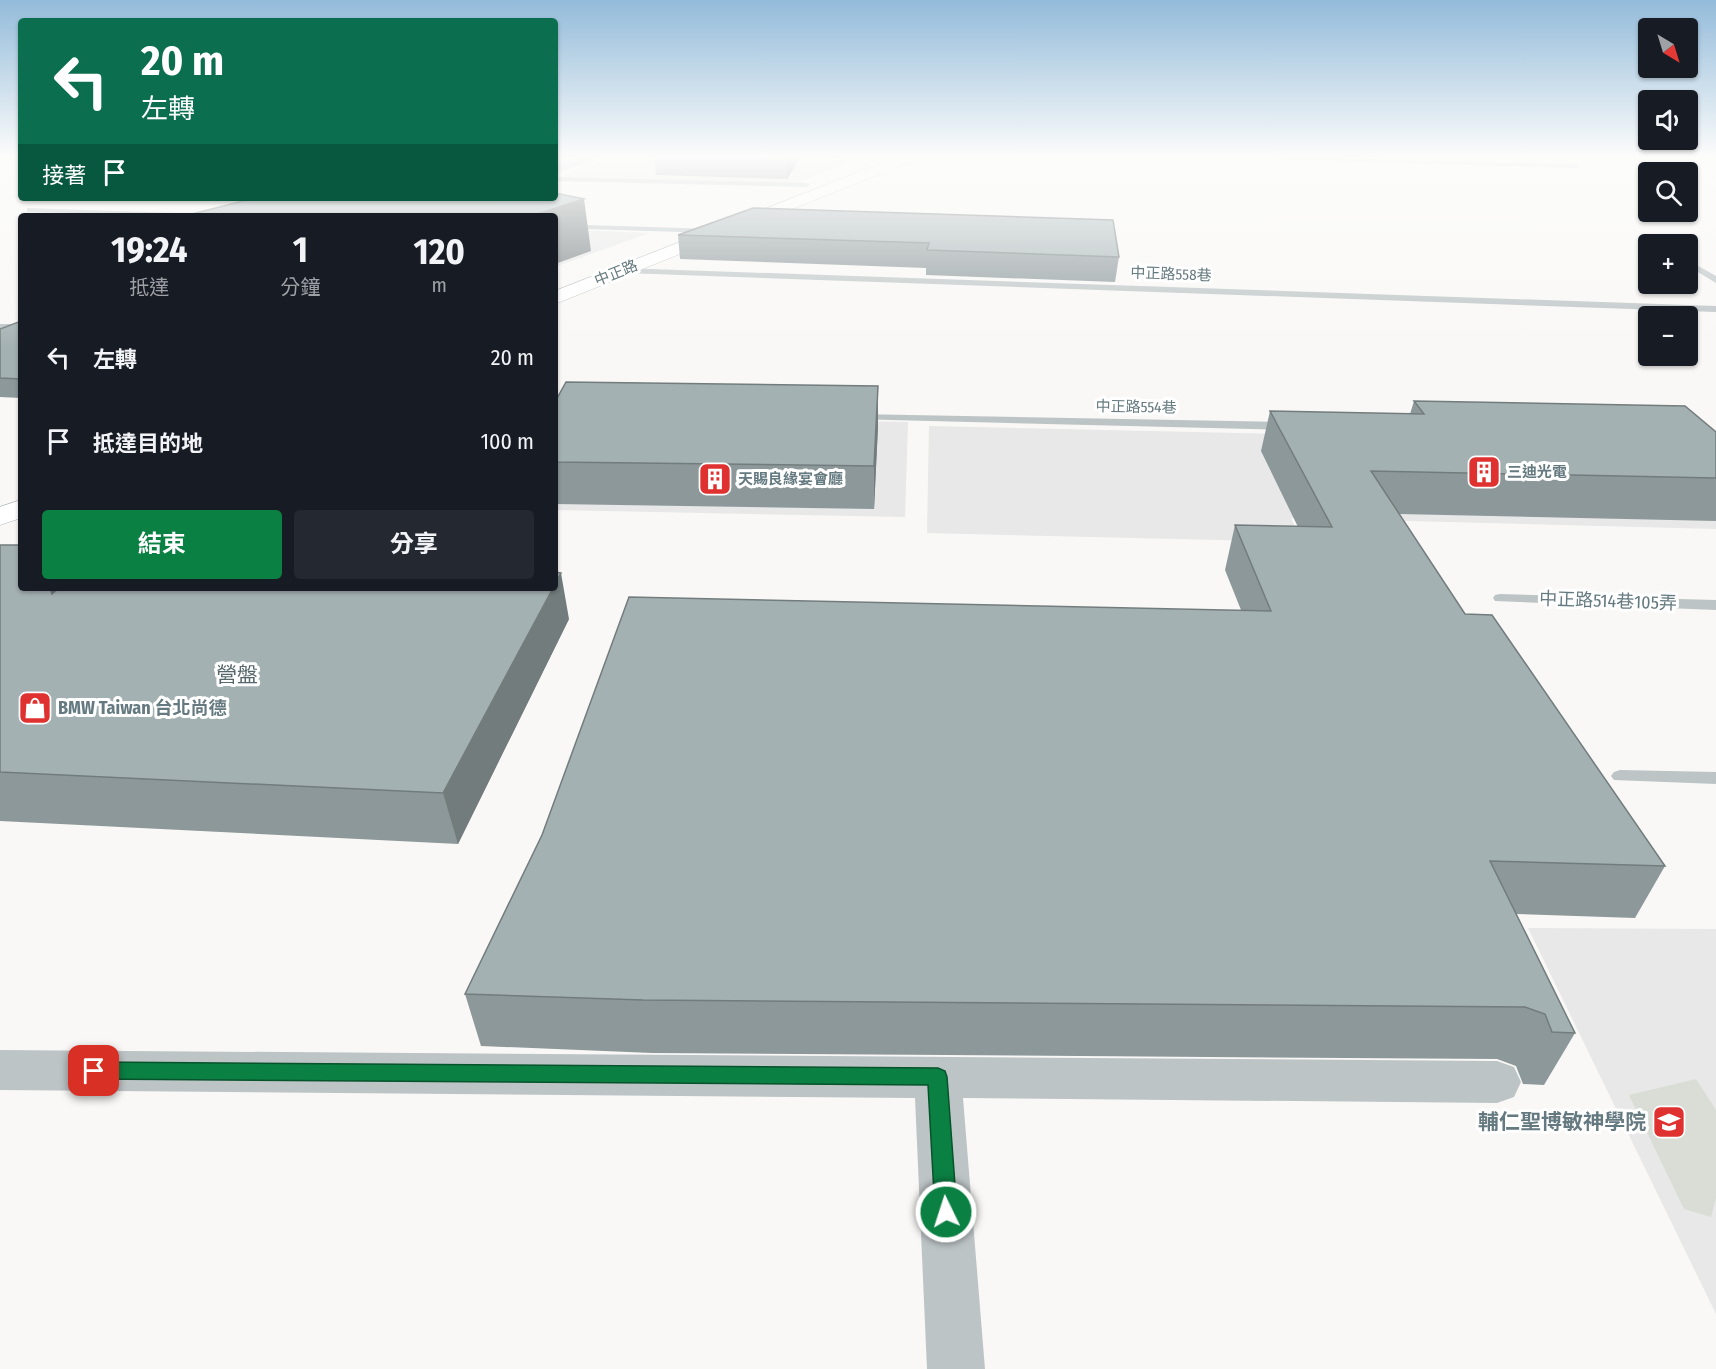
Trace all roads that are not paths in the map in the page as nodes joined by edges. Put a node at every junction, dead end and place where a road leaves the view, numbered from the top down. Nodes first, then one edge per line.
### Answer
1 (717, 220) edge
2 (751, 220) edge
3 (558, 226) edge
4 (691, 230) junction
5 (721, 232) junction
6 (1698, 269) edge
7 (625, 270) junction
8 (1716, 280) edge
9 (558, 283) edge
10 (558, 296) edge
11 (1716, 309) edge
12 (0, 327) edge
13 (18, 329) edge
14 (18, 330) edge
15 (0, 339) edge
16 (848, 416) edge
17 (1300, 426) edge
18 (18, 493) edge
19 (0, 500) edge
20 (18, 509) edge
21 (0, 517) edge
22 (1500, 598) dead end
23 (1716, 605) edge
24 (1620, 776) dead end
25 (1716, 778) edge
26 (0, 1070) edge
27 (938, 1077) junction
28 (1497, 1082) dead end
29 (956, 1369) edge

1 - 4 main road, 中正路
2 - 5 main road, 中正路
3 - 4 lane
4 - 5 lane
4 - 9 main road, 中正路
5 - 7 main road, 中正路
6 - 8 lane
7 - 10 main road, 中正路
7 - 11 lane, 中正路558巷
12 - 13 lane
14 - 15 street
16 - 17 lane, 中正路554巷
18 - 19 main road
20 - 21 main road
22 - 23 lane, 中正路514巷105弄
24 - 25 lane
26 - 27 street
27 - 28 street
27 - 29 street

